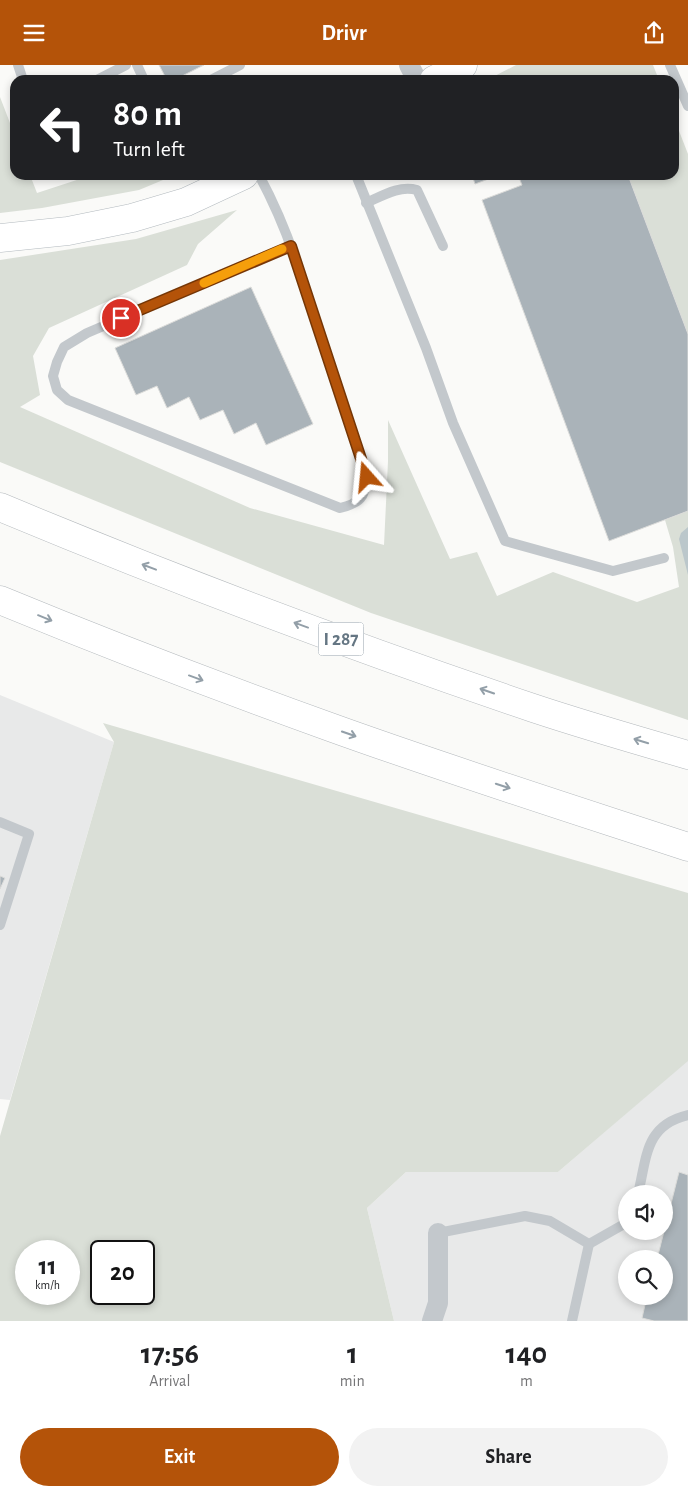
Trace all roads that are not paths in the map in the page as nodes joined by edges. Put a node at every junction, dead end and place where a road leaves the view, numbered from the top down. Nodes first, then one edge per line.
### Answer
1 (126, 65) edge
2 (240, 65) edge
3 (463, 65) edge
4 (107, 75) edge
5 (221, 75) edge
6 (444, 75) edge
7 (679, 86) edge
8 (688, 106) edge
9 (233, 180) edge
10 (262, 180) edge
11 (358, 180) edge
12 (366, 203) junction
13 (0, 238) edge
14 (291, 246) junction
15 (443, 246) dead end
16 (0, 507) edge
17 (664, 558) dead end
18 (0, 600) edge
19 (688, 755) edge
20 (0, 822) edge
21 (688, 847) edge
22 (0, 925) edge
23 (688, 1115) edge
24 (640, 1185) edge
25 (618, 1228) edge
26 (438, 1233) joint
27 (589, 1244) junction
28 (432, 1321) edge
29 (572, 1321) edge

1 - 4 lane
2 - 5 lane
3 - 6 main road
7 - 8 lane
9 - 13 main road
10 - 14 lane
11 - 12 lane
12 - 15 lane
12 - 17 lane
14 - 14 lane
19 -> 16 main road, I 287
18 -> 21 main road
20 - 22 lane
23 - 24 lane
25 - 27 lane
26 - 27 lane
26 - 28 street
27 - 29 lane

